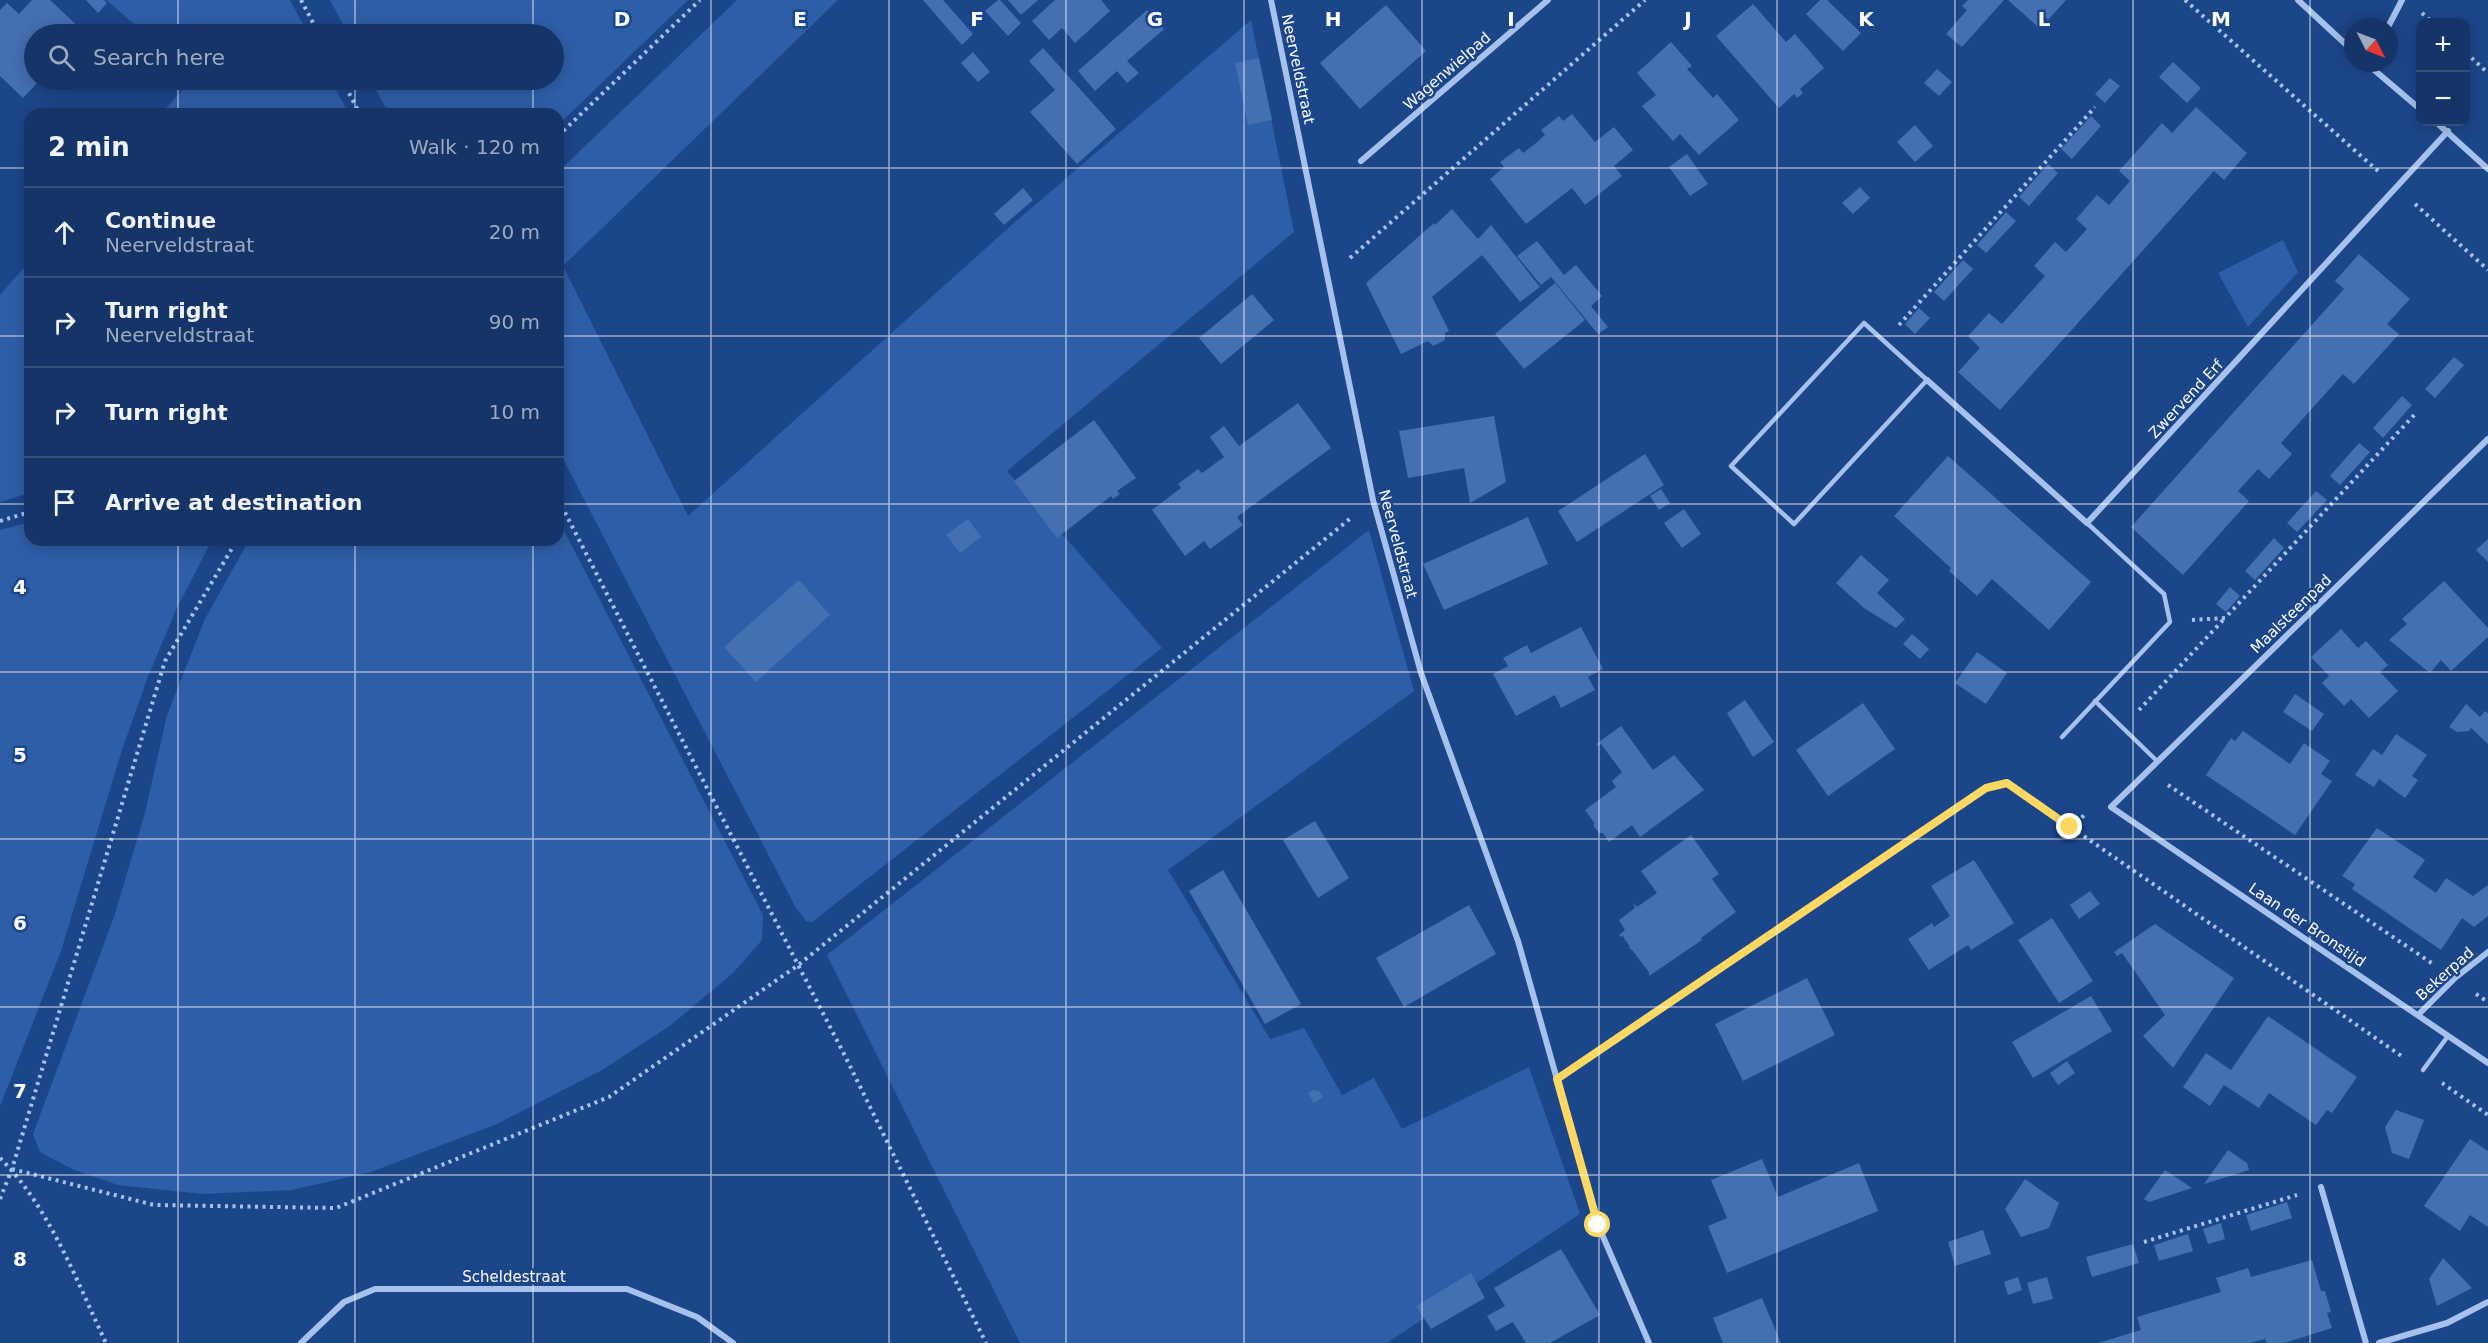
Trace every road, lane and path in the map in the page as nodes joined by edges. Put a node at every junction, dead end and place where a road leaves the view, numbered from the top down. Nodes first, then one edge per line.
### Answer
1 (301, 0) edge
2 (700, 0) edge
3 (1271, 0) edge
4 (1548, 0) edge
5 (1645, 0) edge
6 (2185, 0) edge
7 (2298, 0) edge
8 (2402, 0) edge
9 (2393, 18) edge
10 (314, 24) edge
11 (2344, 43) edge
12 (2470, 56) edge
13 (2377, 72) edge
14 (2488, 73) edge
15 (347, 90) edge
16 (2416, 105) edge
17 (2095, 107) dead end
18 (357, 108) edge
19 (2441, 126) edge
20 (564, 130) edge
21 (2448, 131) junction
22 (1361, 160) dead end
23 (2488, 169) edge
24 (2396, 188) junction
25 (2488, 270) edge
26 (1327, 278) junction
27 (1885, 341) junction
28 (1927, 380) junction
29 (2417, 412) dead end
30 (2488, 439) edge
31 (1373, 500) junction
32 (564, 511) edge
33 (24, 514) edge
34 (0, 521) edge
35 (2087, 523) junction
36 (233, 546) edge
37 (2225, 618) junction
38 (2170, 622) junction
39 (2095, 701) junction
40 (2122, 728) junction
41 (2062, 737) dead end
42 (2157, 761) junction
43 (2147, 770) junction
44 (1986, 788) joint
45 (2111, 807) joint
46 (2488, 952) edge
47 (797, 966) junction
48 (2454, 978) junction
49 (2488, 1002) edge
50 (2418, 1015) junction
51 (2448, 1036) junction
52 (2488, 1064) edge
53 (2423, 1070) junction
54 (1557, 1079) junction
55 (2488, 1115) edge
56 (0, 1158) edge
57 (12, 1169) junction
58 (2321, 1187) joint
59 (0, 1199) edge
60 (2144, 1242) dead end
61 (2488, 1302) edge
62 (106, 1343) edge
63 (301, 1343) edge
64 (733, 1343) edge
65 (986, 1343) edge
66 (1649, 1343) edge
67 (2366, 1343) edge
68 (2379, 1343) edge

1 - 10 path
2 - 20 path
3 - 26 street, Neerveldstraat
4 - 22 street, Wagenwielpad
5 - 26 path
6 - 24 path
7 - 11 street
8 - 9 street
12 - 14 path
13 - 16 street
15 - 18 path
17 - 27 path
19 - 21 street
21 - 23 street
21 - 24 street, Zwervend Erf
24 - 25 path
24 - 35 street, Zwervend Erf
26 - 31 street, Neerveldstraat
27 - 28 lane
27 - 28 lane
28 - 35 street
29 - 37 path
30 - 42 street, Maalsteenpad
31 - 47 path
31 - 54 street, Neerveldstraat
32 - 47 path
33 - 34 path
35 - 38 lane
36 - 57 path
37 - 38 path
37 - 40 path
38 - 39 lane
39 - 40 lane
39 - 41 lane
40 - 42 lane
42 - 43 street, Maalsteenpad
43 - 45 street, Maalsteenpad
43 - 48 path
44 - 53 path
44 - 54 street
45 - 50 street, Laan der Bronstijd
46 - 48 street, Bekerpad
47 - 57 path
47 - 65 path
48 - 49 path
48 - 50 street, Bekerpad
50 - 51 street, Laan der Bronstijd
51 - 52 street, Laan der Bronstijd
51 - 53 lane
53 - 55 path
54 - 66 street, Neerveldstraat
56 - 57 path
57 - 59 path
57 - 62 path
58 - 60 path
58 - 67 street
61 - 68 street
63 - 64 street, Scheldestraat

